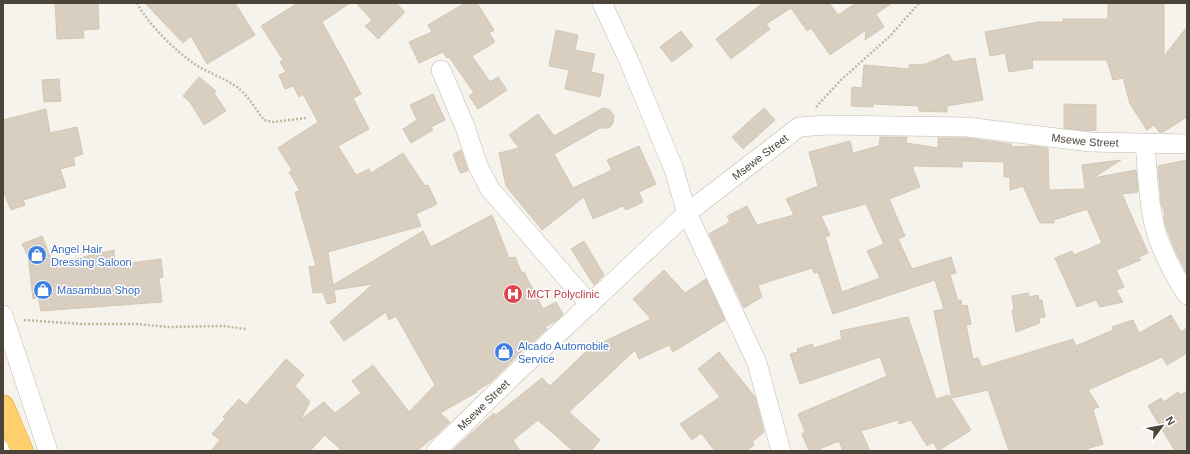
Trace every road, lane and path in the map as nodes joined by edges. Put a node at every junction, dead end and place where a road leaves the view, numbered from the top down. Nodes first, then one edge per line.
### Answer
1 (137, 3) edge
2 (602, 3) edge
3 (919, 3) edge
4 (441, 70) dead end
5 (307, 118) dead end
6 (799, 127) junction
7 (1145, 144) junction
8 (1187, 144) edge
9 (687, 213) junction
10 (1187, 295) edge
11 (590, 305) junction
12 (3, 317) edge
13 (246, 329) dead end
14 (3, 406) edge
15 (3, 446) edge
16 (5, 451) edge
17 (22, 451) edge
18 (48, 451) edge
19 (436, 451) edge
20 (781, 451) edge

1 - 5 path
2 - 9 street
3 - 6 path
4 - 11 street
6 - 7 street, Msewe Street
6 - 9 street, Msewe Street
7 - 8 street, Msewe Street
7 - 10 street
9 - 11 street, Msewe Street
9 - 20 street
11 - 19 street, Msewe Street
12 - 13 path
12 - 18 street
14 - 17 highway
15 - 16 lane

